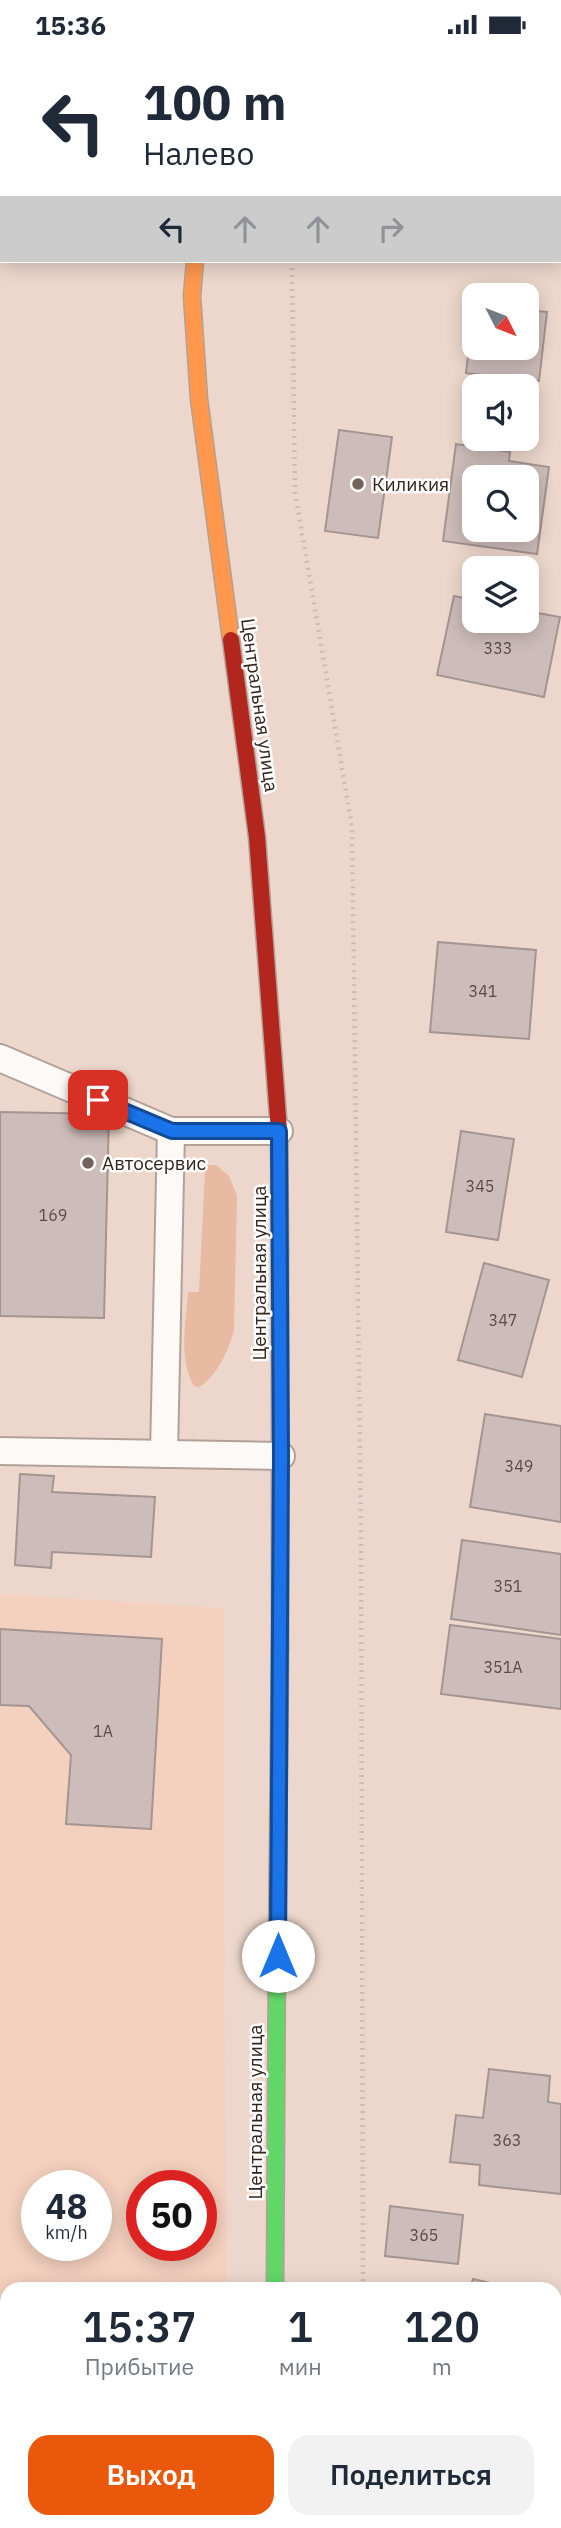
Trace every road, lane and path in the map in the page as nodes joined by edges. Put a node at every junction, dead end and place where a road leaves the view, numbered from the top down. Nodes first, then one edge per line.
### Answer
1 (195, 263) edge
2 (292, 263) edge
3 (0, 1058) edge
4 (172, 1131) junction
5 (279, 1131) junction
6 (0, 1451) edge
7 (164, 1454) junction
8 (281, 1456) junction
9 (275, 2282) edge
10 (363, 2282) edge

1 - 5 main road, Центральная улица
2 - 10 path
3 - 4 lane
4 - 5 lane
4 - 7 lane
5 - 8 main road, Центральная улица
6 - 7 lane
7 - 8 lane
8 - 9 main road, Центральная улица

